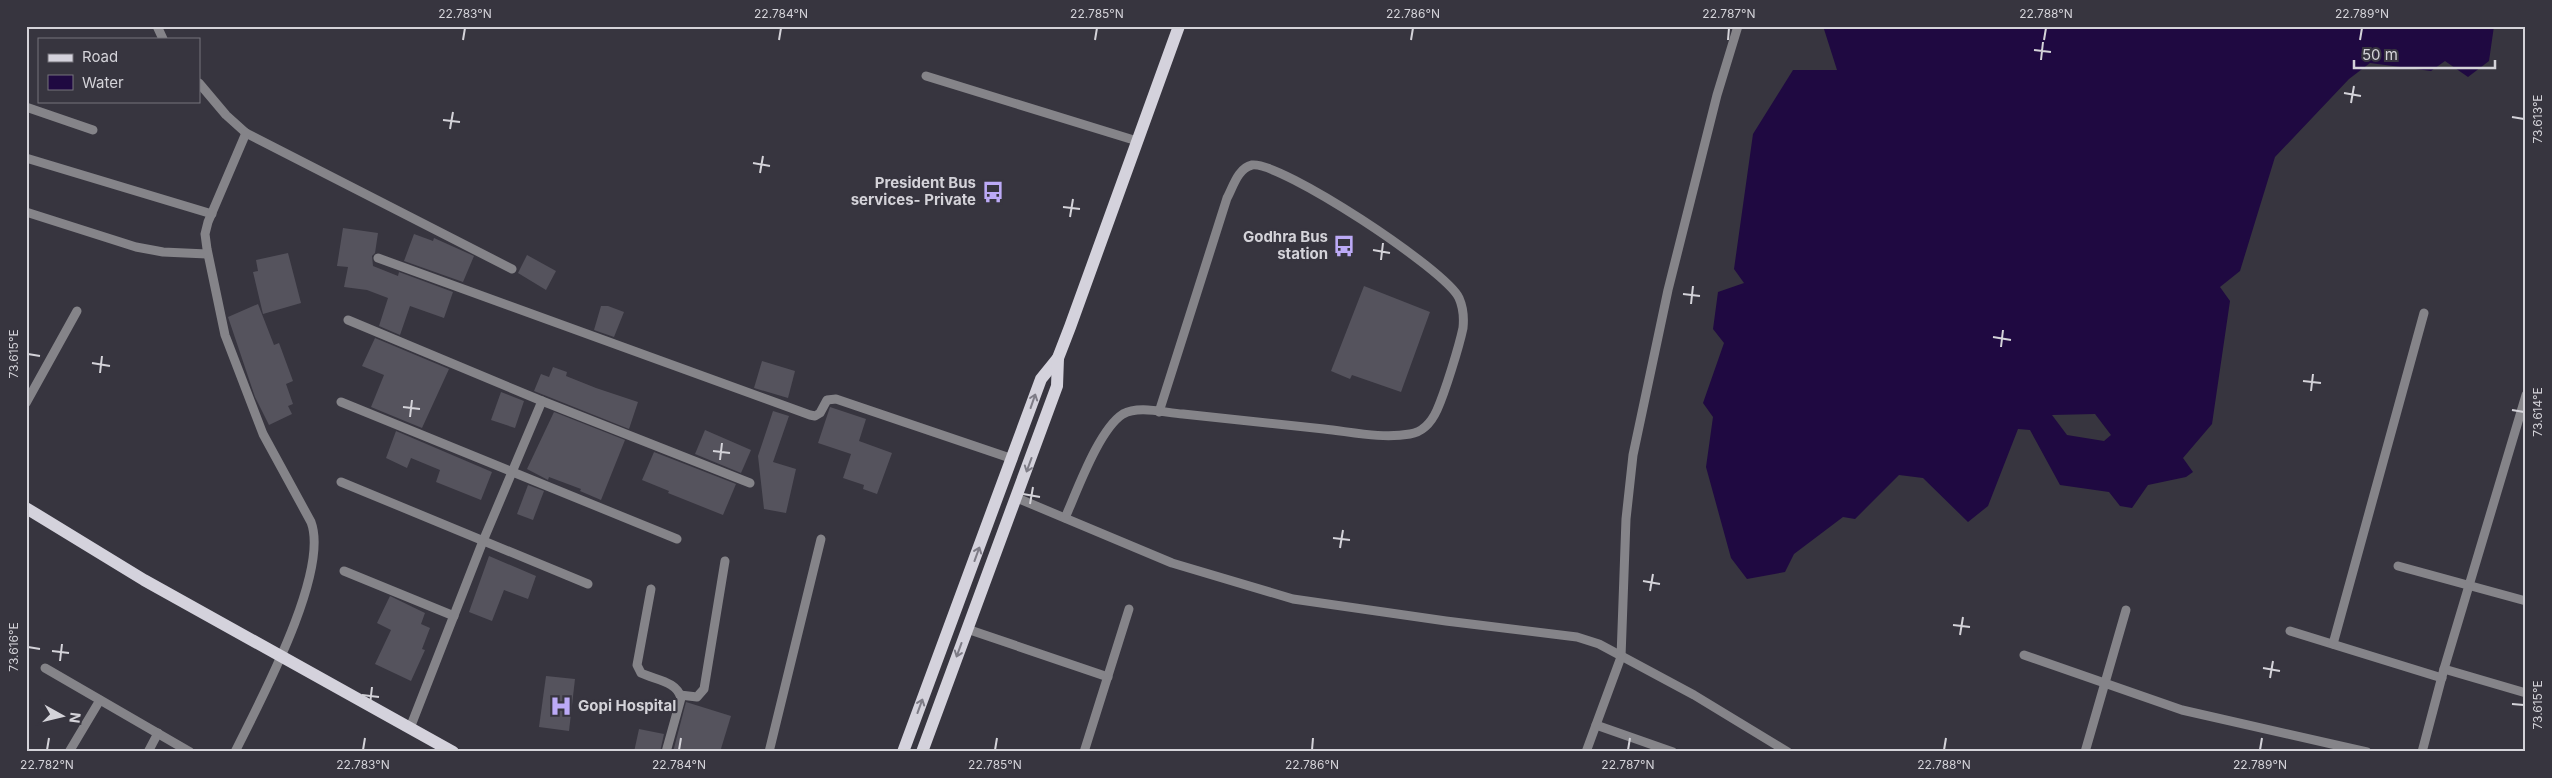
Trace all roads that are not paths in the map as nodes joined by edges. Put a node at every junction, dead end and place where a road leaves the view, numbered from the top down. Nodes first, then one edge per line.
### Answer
1 (157, 26) edge
2 (1738, 26) edge
3 (1177, 27) edge
4 (163, 38) edge
5 (926, 76) dead end
6 (200, 84) edge
7 (26, 107) edge
8 (93, 130) dead end
9 (246, 133) junction
10 (1137, 141) junction
11 (26, 158) edge
12 (26, 212) edge
13 (212, 214) junction
14 (207, 254) junction
15 (378, 258) dead end
16 (512, 269) dead end
17 (77, 311) dead end
18 (2424, 313) dead end
19 (348, 320) dead end
20 (1058, 358) junction
21 (2526, 395) edge
22 (542, 401) junction
23 (341, 402) dead end
24 (26, 403) edge
25 (1159, 412) junction
26 (2522, 421) edge
27 (1013, 459) junction
28 (513, 473) junction
29 (341, 482) dead end
30 (750, 482) dead end
31 (1017, 498) junction
32 (26, 508) edge
33 (1065, 518) junction
34 (821, 538) dead end
35 (677, 539) dead end
36 (483, 541) junction
37 (725, 561) dead end
38 (2398, 566) dead end
39 (344, 571) dead end
40 (588, 584) dead end
41 (2470, 585) junction
42 (651, 588) dead end
43 (2526, 600) edge
44 (1129, 608) dead end
45 (2126, 610) dead end
46 (454, 616) junction
47 (967, 629) junction
48 (2290, 631) dead end
49 (2333, 644) junction
50 (2024, 655) dead end
51 (282, 657) junction
52 (1621, 657) junction
53 (45, 668) dead end
54 (2443, 674) junction
55 (1108, 677) junction
56 (2104, 683) junction
57 (2526, 693) edge
58 (680, 695) junction
59 (100, 700) junction
60 (1596, 725) junction
61 (410, 728) junction
62 (158, 733) junction
63 (69, 752) edge
64 (148, 752) edge
65 (190, 752) edge
66 (235, 752) edge
67 (453, 752) edge
68 (666, 752) edge
69 (769, 752) edge
70 (903, 752) edge
71 (922, 752) edge
72 (1084, 752) edge
73 (1586, 752) edge
74 (1673, 752) edge
75 (1788, 752) edge
76 (2085, 752) edge
77 (2367, 752) edge
78 (2422, 752) edge

1 - 4 street
2 - 52 street
3 - 10 main road
5 - 10 street
6 - 9 street
7 - 8 street
9 - 13 street
9 - 16 street
10 - 20 main road
11 - 13 street
12 - 14 street
13 - 14 street
14 - 51 street
15 - 27 street
17 - 24 street
18 - 49 street
19 - 22 street
27 -> 20 main road
20 -> 31 main road
21 - 26 street
22 - 28 street
22 - 30 street
23 - 28 street
25 - 25 street
25 - 33 street
26 - 41 street
70 -> 27 main road
28 - 35 street
28 - 36 street
29 - 36 street
31 - 33 street
31 - 47 main road
32 - 51 main road
33 - 52 street
34 - 69 street
36 - 40 street
36 - 46 street
37 - 58 street
38 - 41 street
39 - 46 street
41 - 43 street
41 - 54 street
42 - 58 street
44 - 55 street
45 - 56 street
46 - 61 street
47 - 55 street
47 -> 71 main road
48 - 49 street
49 - 54 street
50 - 56 street
51 - 61 main road
51 - 66 street
52 - 60 street
52 - 75 street
53 - 59 street
54 - 57 street
54 - 78 street
55 - 72 street
56 - 76 street
56 - 77 street
58 - 68 street
59 - 62 street
59 - 63 street
60 - 73 street
60 - 74 street
61 - 67 main road
62 - 64 street
62 - 65 street

